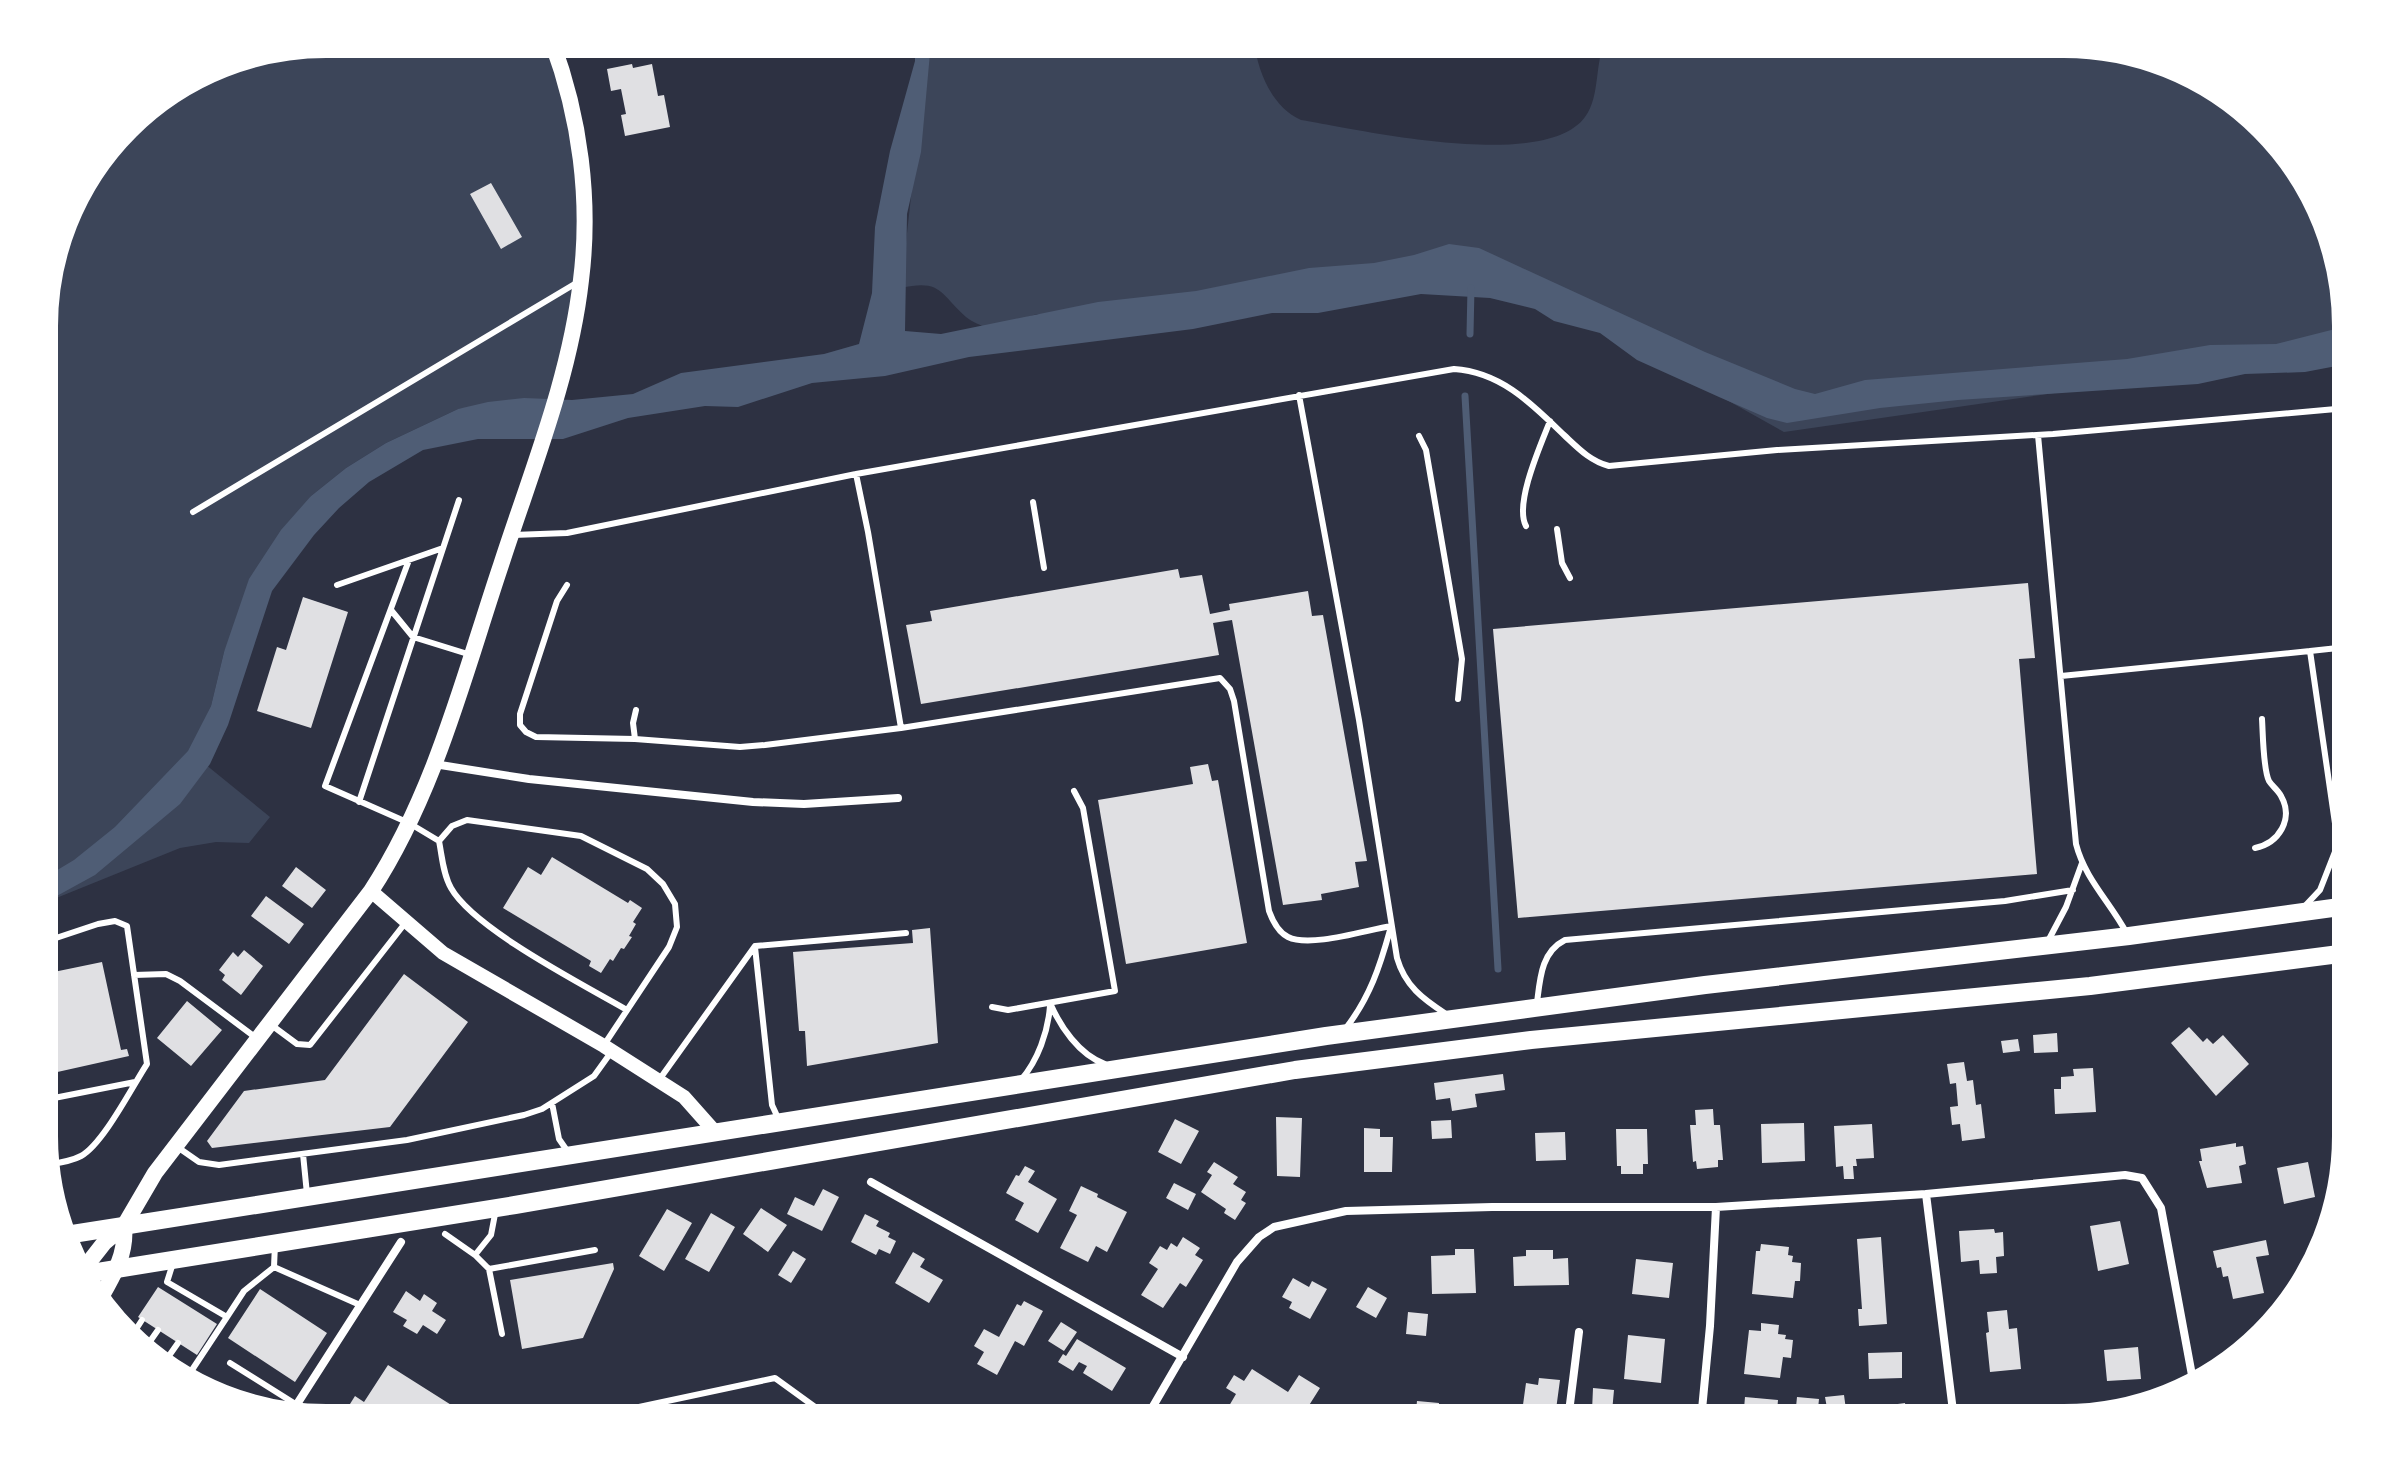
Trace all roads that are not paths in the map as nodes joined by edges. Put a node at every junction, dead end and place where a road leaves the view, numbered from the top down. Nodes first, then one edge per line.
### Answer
1 (556, 56) edge
2 (582, 280) junction
3 (1299, 395) junction
4 (2333, 409) edge
5 (1550, 421) junction
6 (2038, 435) junction
7 (1419, 436) dead end
8 (856, 474) junction
9 (459, 500) dead end
10 (1033, 502) dead end
11 (193, 512) dead end
12 (1526, 526) dead end
13 (1557, 529) dead end
14 (511, 535) junction
15 (443, 548) junction
16 (409, 560) junction
17 (1044, 568) dead end
18 (1570, 578) dead end
19 (337, 585) dead end
20 (567, 585) dead end
21 (391, 610) junction
22 (413, 637) junction
23 (2333, 649) edge
24 (2310, 651) junction
25 (471, 655) junction
26 (2061, 676) junction
27 (1458, 699) dead end
28 (636, 710) dead end
29 (2262, 719) dead end
30 (901, 728) junction
31 (635, 739) junction
32 (434, 764) junction
33 (1074, 791) dead end
34 (898, 798) dead end
35 (359, 802) junction
36 (2333, 810) edge
37 (409, 823) junction
38 (439, 841) junction
39 (2255, 848) dead end
40 (2333, 857) edge
41 (2082, 863) junction
42 (2073, 890) junction
43 (371, 891) junction
44 (2333, 908) edge
45 (2296, 914) junction
46 (406, 922) junction
47 (1391, 926) junction
48 (906, 933) dead end
49 (2129, 936) junction
50 (56, 938) edge
51 (755, 946) junction
52 (2046, 946) junction
53 (2333, 955) edge
54 (134, 975) junction
55 (1050, 1003) junction
56 (1536, 1006) junction
57 (992, 1007) dead end
58 (627, 1010) junction
59 (1451, 1018) junction
60 (270, 1024) junction
61 (1341, 1033) junction
62 (258, 1039) junction
63 (608, 1049) junction
64 (1118, 1068) junction
65 (659, 1080) junction
66 (136, 1081) junction
67 (1017, 1085) junction
68 (56, 1098) edge
69 (552, 1103) junction
70 (780, 1121) junction
71 (716, 1133) junction
72 (175, 1146) junction
73 (303, 1154) junction
74 (570, 1155) junction
75 (58, 1163) edge
76 (871, 1182) dead end
77 (1926, 1194) junction
78 (307, 1198) junction
79 (1716, 1207) junction
80 (496, 1208) junction
81 (124, 1226) junction
82 (75, 1234) edge
83 (445, 1234) dead end
84 (401, 1242) dead end
85 (275, 1244) junction
86 (595, 1250) dead end
87 (475, 1255) junction
88 (174, 1260) junction
89 (88, 1263) edge
90 (274, 1267) junction
91 (116, 1269) junction
92 (489, 1269) junction
93 (93, 1273) edge
94 (167, 1282) junction
95 (105, 1290) edge
96 (163, 1290) dead end
97 (183, 1291) junction
98 (177, 1299) dead end
99 (204, 1304) junction
100 (360, 1305) junction
101 (198, 1313) dead end
102 (227, 1317) junction
103 (142, 1320) dead end
104 (137, 1328) edge
105 (158, 1330) dead end
106 (1579, 1332) dead end
107 (502, 1334) dead end
108 (149, 1340) edge
109 (178, 1343) dead end
110 (169, 1355) edge
111 (1183, 1357) junction
112 (230, 1363) dead end
113 (192, 1371) edge
114 (2192, 1373) edge
115 (296, 1404) edge
116 (297, 1405) edge
117 (1570, 1405) edge
118 (1702, 1405) edge
119 (1952, 1405) edge
120 (645, 1406) edge
121 (813, 1406) edge
122 (1154, 1406) edge

1 - 2 main road
2 - 11 lane
2 - 14 main road
3 - 5 lane
3 - 8 lane
3 - 47 lane
4 - 6 lane
5 - 6 lane
5 - 12 lane
6 - 26 lane
7 - 27 lane
8 - 14 lane
8 - 30 lane
9 - 15 lane
10 - 17 lane
13 - 18 lane
14 - 25 main road
15 - 16 lane
15 - 22 lane
16 - 19 lane
16 - 21 lane
20 - 31 lane
21 - 22 lane
21 - 35 lane
22 - 25 lane
22 - 35 lane
23 - 24 lane
24 - 26 lane
24 - 36 lane
25 - 32 main road
26 - 41 lane
28 - 31 lane
29 - 39 lane
30 - 31 lane
30 - 47 lane
32 - 34 street
32 - 37 main road
33 - 55 lane
35 - 37 lane
37 - 38 lane
37 - 43 main road
38 - 58 lane
38 - 58 lane
40 - 45 lane
41 - 42 lane
41 - 49 lane
42 - 52 lane
42 - 56 lane
43 - 46 street
43 - 60 main road
44 - 45 highway
45 - 49 highway
46 - 60 lane
46 - 63 street
47 - 59 lane
47 - 61 lane
48 - 51 lane
49 - 52 highway
50 - 54 lane
51 - 65 lane
51 - 70 lane
52 - 56 highway
53 - 80 highway
54 - 62 lane
54 - 66 lane
55 - 57 lane
55 - 64 lane
55 - 67 lane
56 - 59 highway
58 - 63 lane
59 - 61 highway
60 - 62 main road
61 - 64 highway
62 - 72 main road
63 - 65 street
63 - 69 lane
64 - 67 highway
65 - 71 street
66 - 68 lane
66 - 75 lane
67 - 70 highway
69 - 73 lane
69 - 74 lane
70 - 71 highway
71 - 74 highway
72 - 73 lane
72 - 81 main road
73 - 78 lane
74 - 78 highway
76 - 111 street
77 - 79 street
77 - 114 street
77 - 119 street
78 - 81 highway
79 - 111 street
79 - 118 street
80 - 85 highway
80 - 87 lane
81 - 82 highway
81 - 89 main road
81 - 91 main road
83 - 87 lane
84 - 100 street
85 - 88 highway
85 - 90 lane
86 - 92 lane
87 - 92 lane
88 - 91 highway
88 - 94 lane
90 - 100 lane
90 - 102 lane
91 - 93 highway
91 - 95 main road
92 - 107 lane
94 - 96 lane
94 - 97 lane
97 - 98 lane
97 - 99 lane
99 - 101 lane
99 - 102 lane
100 - 116 street
102 - 113 lane
103 - 104 lane
105 - 108 lane
106 - 117 street
109 - 110 lane
111 - 122 street
112 - 115 lane
120 - 121 lane

